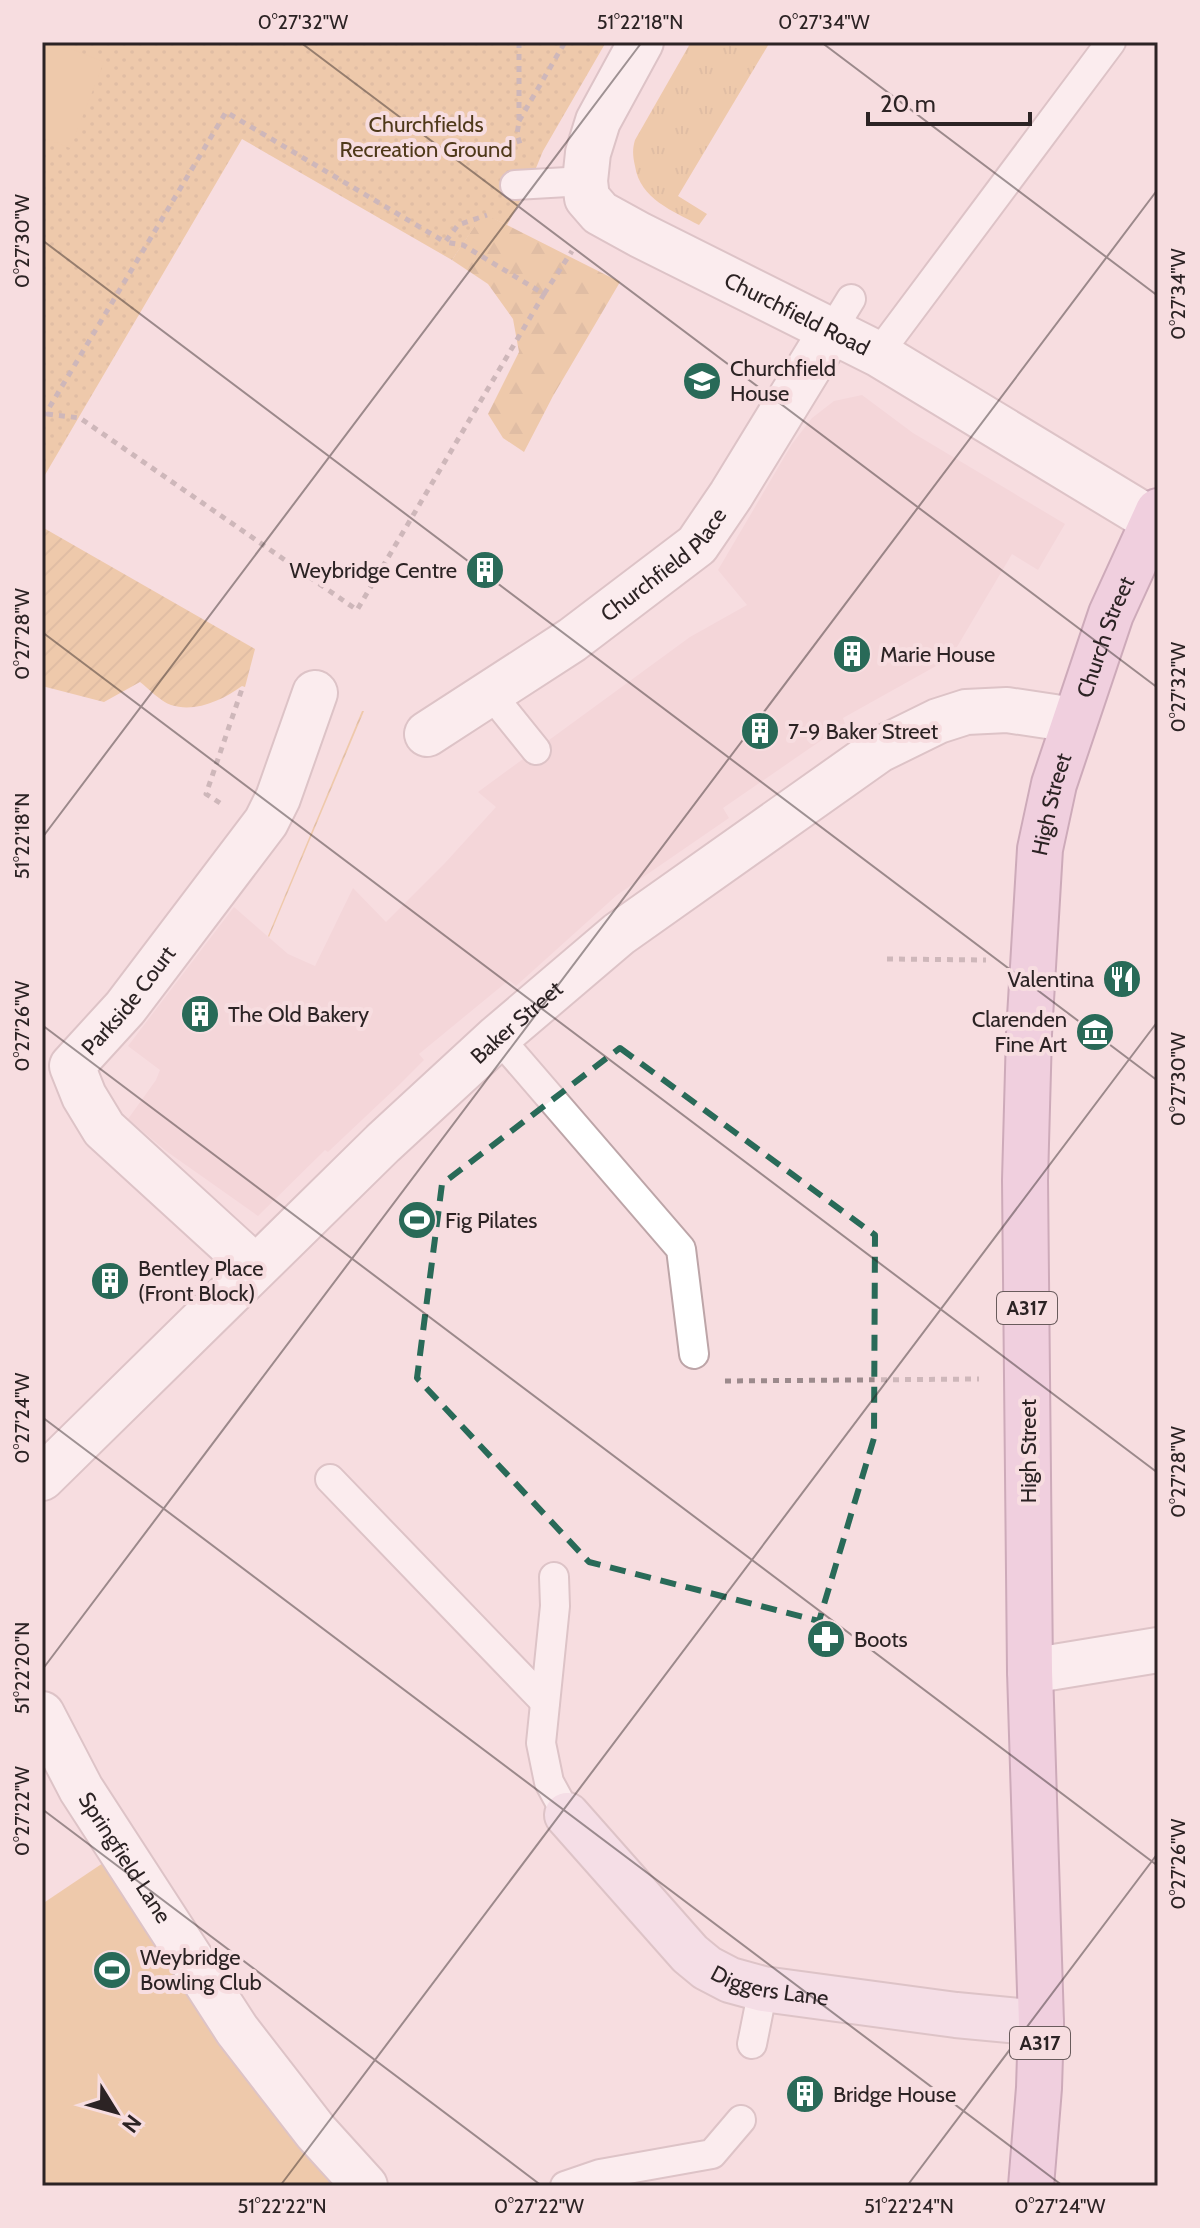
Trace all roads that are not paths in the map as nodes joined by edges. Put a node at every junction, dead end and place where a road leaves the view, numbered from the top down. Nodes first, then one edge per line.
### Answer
1 (641, 42) edge
2 (1111, 42) edge
3 (585, 181) junction
4 (515, 185) road end
5 (842, 315) junction
6 (878, 354) junction
7 (1155, 516) edge
8 (315, 693) dead end
9 (490, 693) junction
10 (1074, 720) junction
11 (427, 734) dead end
12 (536, 750) dead end
13 (498, 1037) junction
14 (255, 1267) junction
15 (694, 1354) road end
16 (42, 1478) edge
17 (330, 1479) dead end
18 (554, 1577) dead end
19 (1158, 1650) edge
20 (1030, 1671) junction
21 (545, 1702) junction
22 (42, 1714) edge
23 (567, 1815) joint
24 (763, 1989) junction
25 (1041, 2023) junction
26 (752, 2044) dead end
27 (741, 2120) dead end
28 (365, 2186) edge
29 (565, 2186) edge
30 (1031, 2186) edge

1 - 3 street
2 - 6 lane
3 - 4 lane
3 - 5 street, Churchfield Road
5 - 6 street, Churchfield Road
5 - 9 street, Churchfield Place
6 - 7 street, Churchfield Road
7 - 10 main road, Church Street / A317
8 - 14 street, Parkside Court
9 - 11 street, Churchfield Place
9 - 12 lane
10 - 13 street, Baker Street
10 - 20 main road, High Street / A317
13 - 14 street, Baker Street
13 - 15 lane
14 - 16 street, Baker Street
17 - 21 lane
18 - 21 lane
19 - 20 street
20 - 25 main road, High Street / A317
21 - 23 lane
22 - 28 street, Springfield Lane
23 - 24 street, Diggers Lane
24 - 25 street, Diggers Lane
24 - 26 lane
25 - 30 main road, High Street / A317
27 - 29 lane

